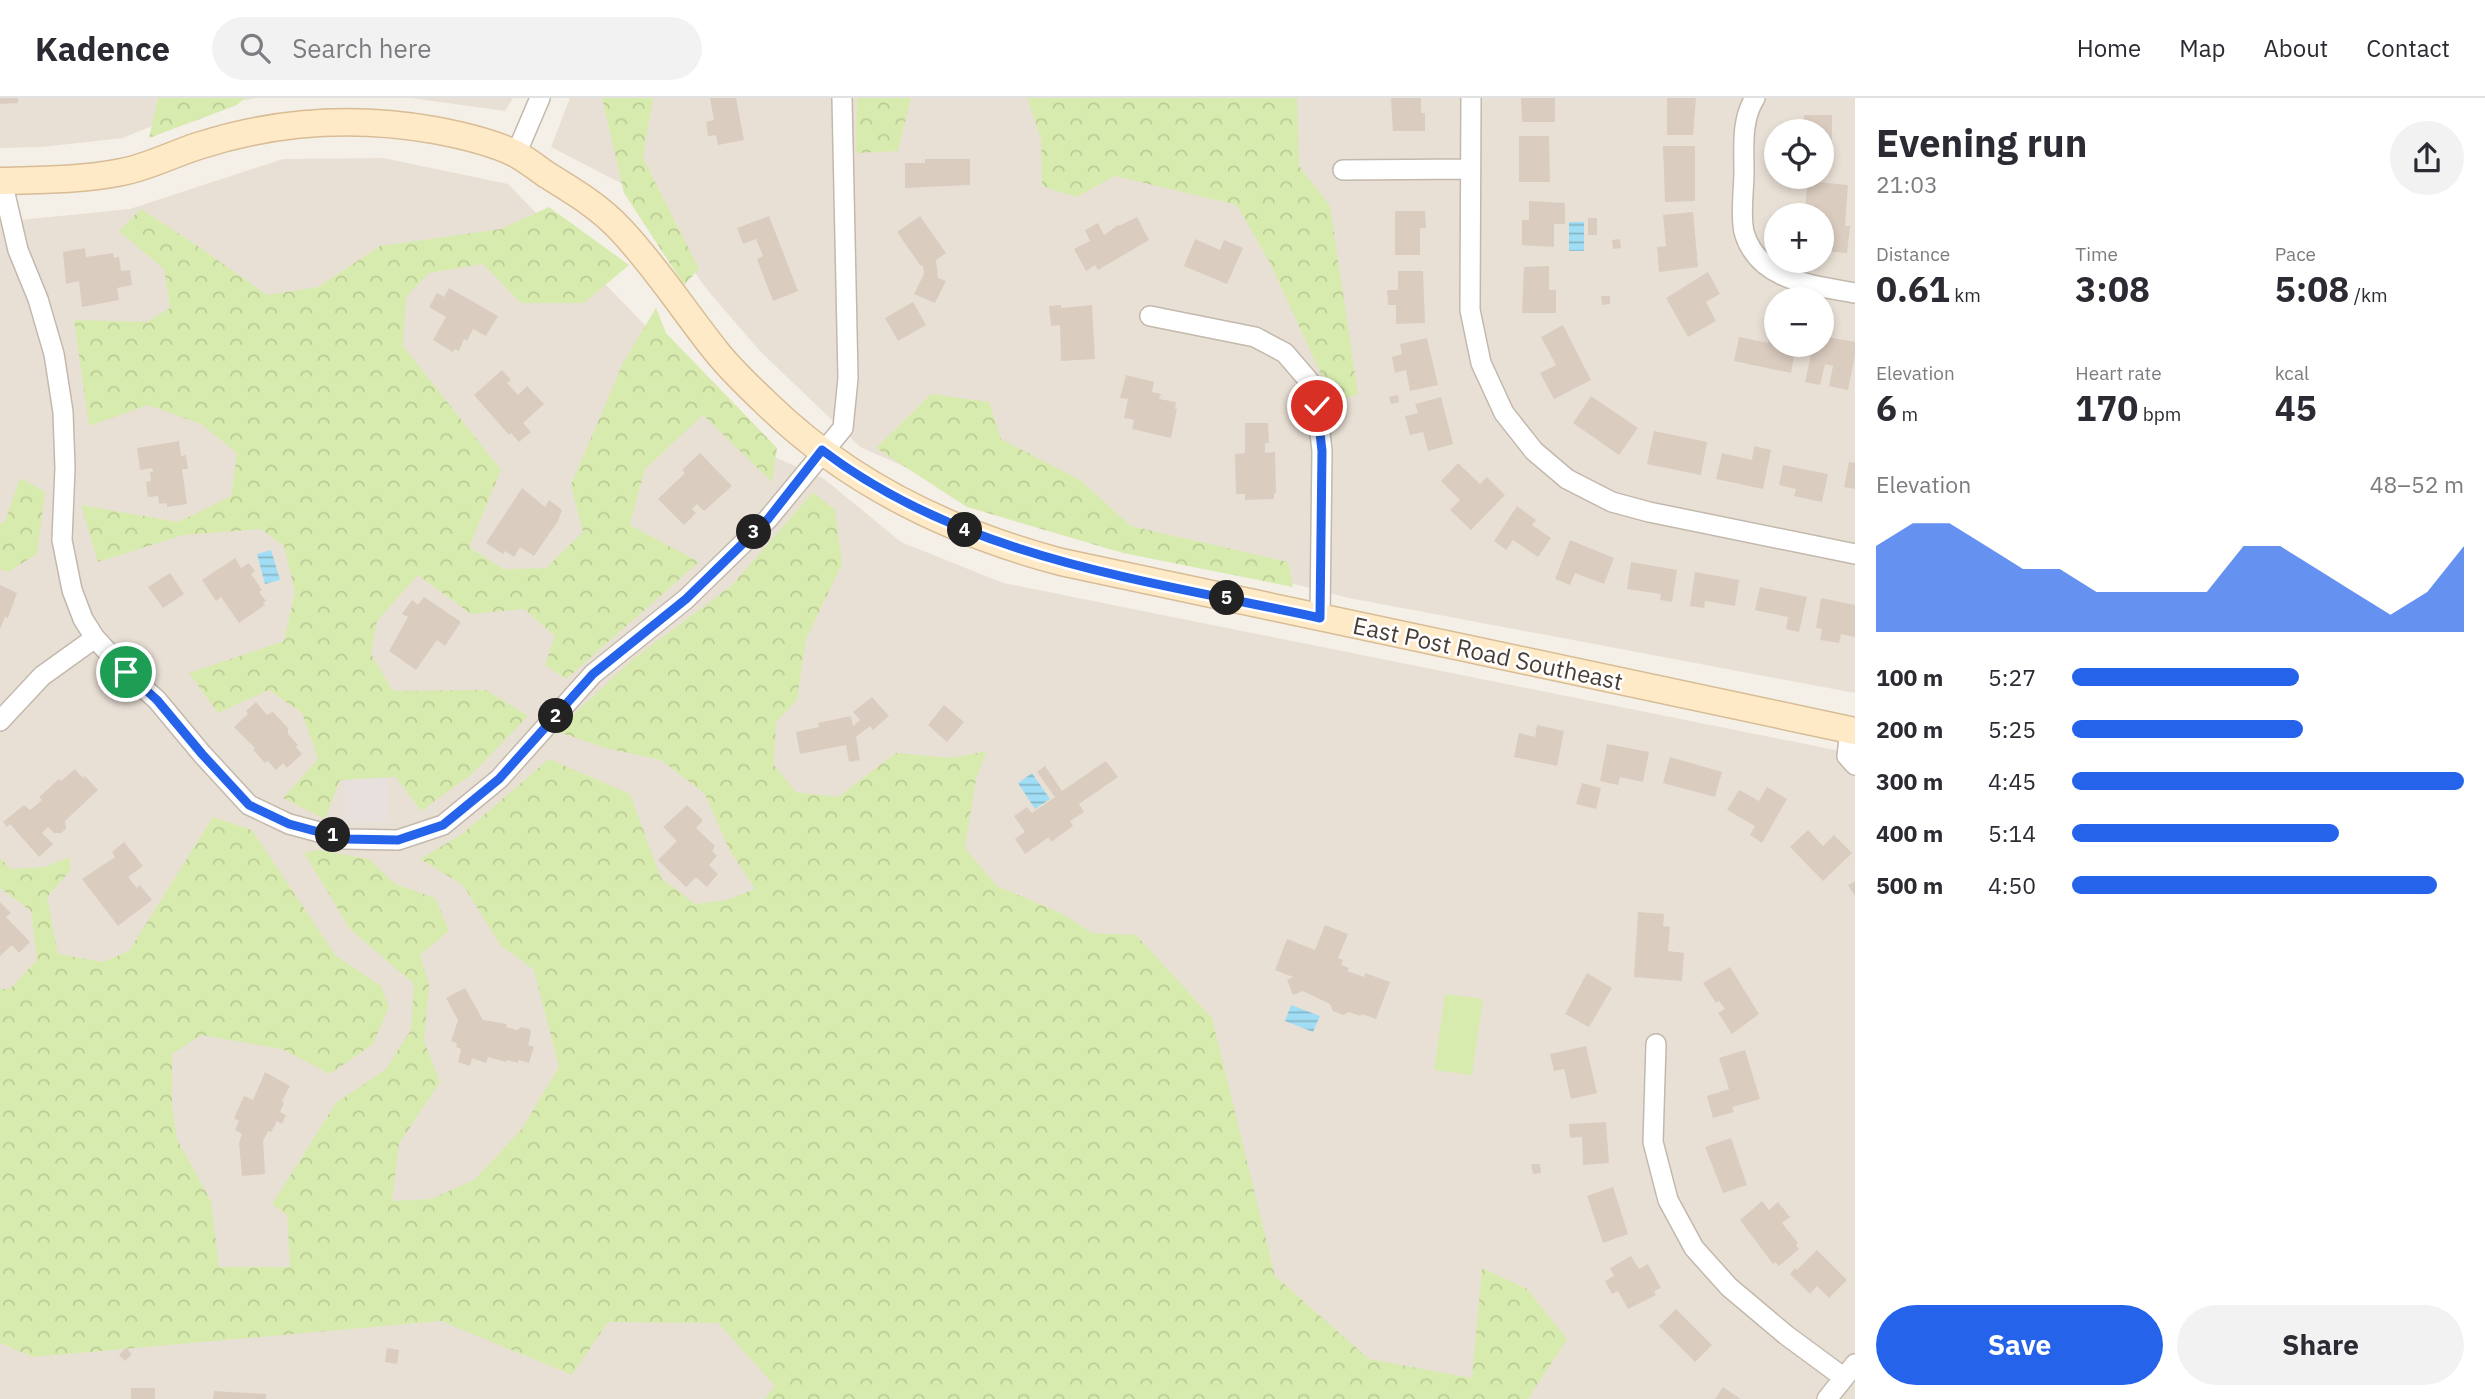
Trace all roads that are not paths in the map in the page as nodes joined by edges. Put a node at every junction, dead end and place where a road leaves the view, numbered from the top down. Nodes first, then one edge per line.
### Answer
1 (540, 98) edge
2 (842, 98) edge
3 (1471, 98) edge
4 (1755, 98) edge
5 (516, 154) junction
6 (1470, 169) junction
7 (1343, 170) dead end
8 (1, 181) edge
9 (1855, 293) edge
10 (1150, 316) dead end
11 (822, 450) junction
12 (1855, 554) edge
13 (1320, 618) junction
14 (95, 638) junction
15 (0, 721) edge
16 (1853, 730) edge
17 (1855, 765) edge
18 (1656, 1044) dead end
19 (1849, 1371) edge
20 (1827, 1399) edge

1 - 5 street
2 - 11 street
3 - 6 street
4 - 9 street
5 - 8 main road, East Post Road Southeast
5 - 11 main road, East Post Road Southeast
6 - 7 street
6 - 12 street
8 - 14 street
10 - 13 street
11 - 13 main road, East Post Road Southeast
11 - 14 street
13 - 16 main road, East Post Road Southeast
14 - 15 street
16 - 17 street
18 - 19 street
19 - 20 street

